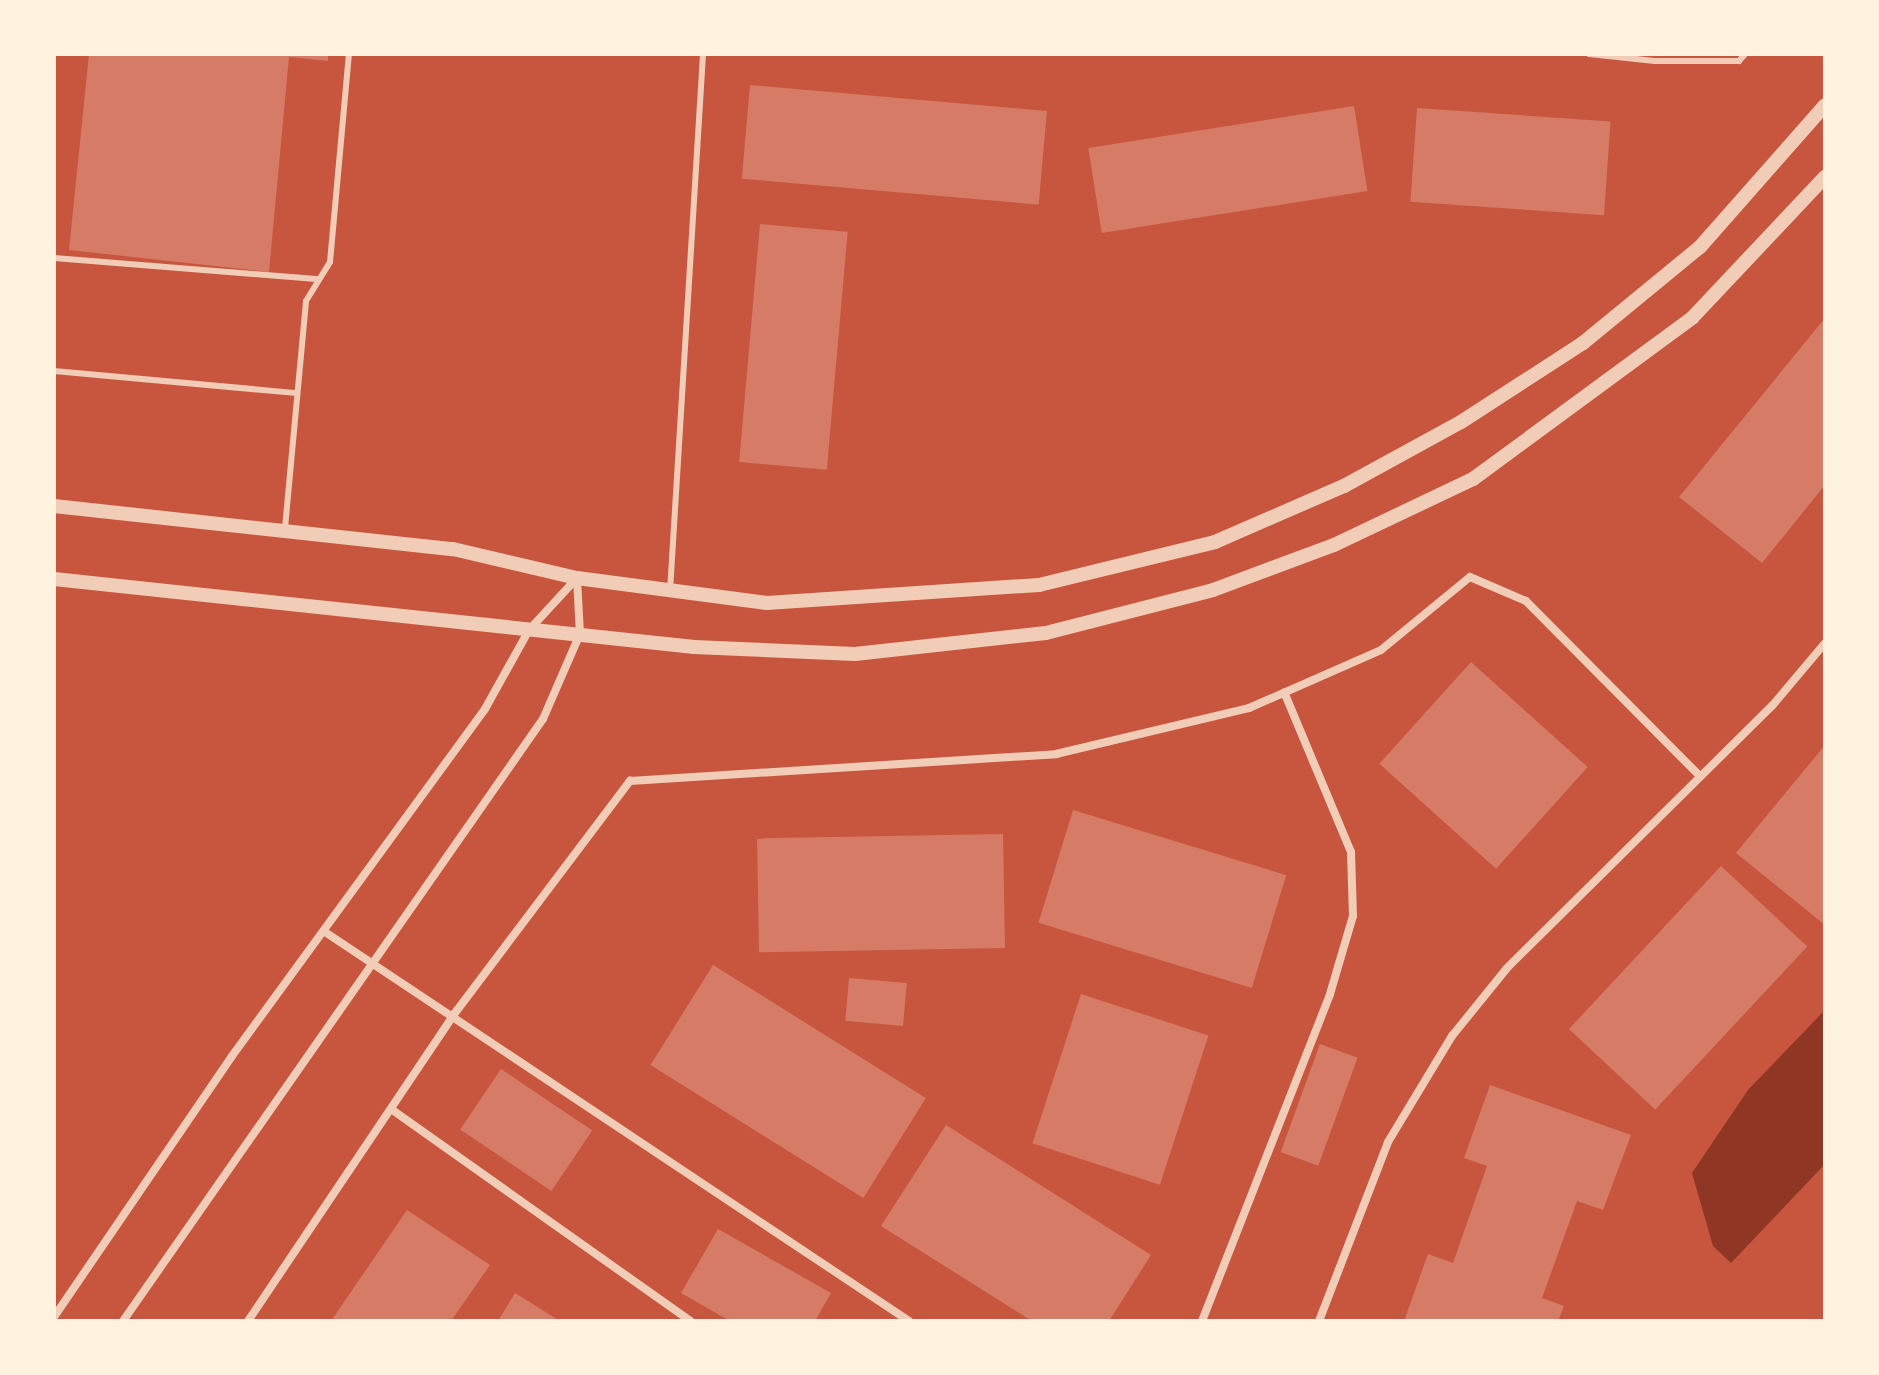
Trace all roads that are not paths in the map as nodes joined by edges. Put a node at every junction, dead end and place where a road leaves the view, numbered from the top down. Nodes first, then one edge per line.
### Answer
1 (349, 54) edge
2 (703, 54) edge
3 (1589, 54) edge
4 (1745, 54) edge
5 (1825, 105) edge
6 (1825, 177) edge
7 (54, 258) edge
8 (316, 279) junction
9 (54, 371) edge
10 (297, 393) junction
11 (54, 506) edge
12 (285, 528) junction
13 (577, 578) junction
14 (54, 579) edge
15 (670, 591) junction
16 (529, 630) junction
17 (580, 634) junction
18 (1825, 643) edge
19 (1284, 692) junction
20 (1697, 773) junction
21 (325, 932) junction
22 (377, 964) junction
23 (455, 1013) junction
24 (391, 1109) junction
25 (54, 1317) edge
26 (123, 1321) edge
27 (248, 1321) edge
28 (690, 1321) edge
29 (909, 1321) edge
30 (1202, 1321) edge
31 (1319, 1321) edge

1 - 8 lane
2 - 15 lane
3 - 4 lane
5 - 15 street
6 - 17 street
7 - 8 lane
8 - 10 lane
9 - 10 lane
10 - 12 lane
11 - 12 street
12 - 13 street
13 - 15 street
13 - 16 street
13 - 17 street
14 - 16 street
16 - 17 street
16 - 21 street
17 - 22 street
18 - 20 street
19 - 20 street
19 - 23 street
19 - 30 street
20 - 31 street
21 - 22 street
21 - 25 street
22 - 23 street
22 - 26 street
23 - 24 street
23 - 29 street
24 - 27 street
24 - 28 street

